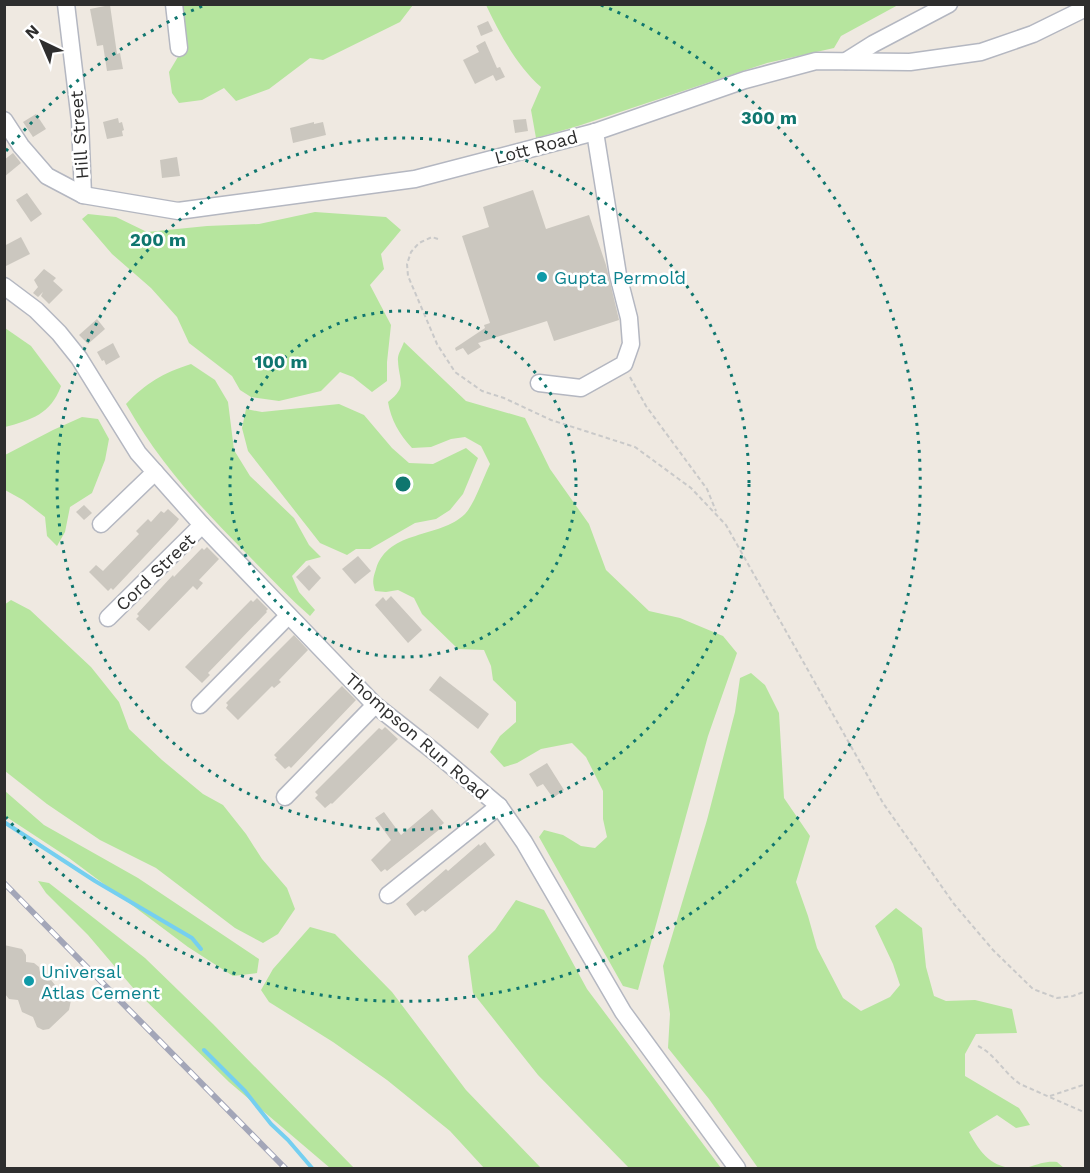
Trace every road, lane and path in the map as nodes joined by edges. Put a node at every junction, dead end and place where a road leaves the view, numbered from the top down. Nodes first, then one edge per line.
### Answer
1 (66, 4) edge
2 (174, 4) edge
3 (949, 4) edge
4 (1086, 8) edge
5 (179, 48) dead end
6 (846, 61) junction
7 (4, 120) edge
8 (595, 132) junction
9 (82, 195) junction
10 (438, 239) dead end
11 (4, 286) edge
12 (624, 364) junction
13 (539, 382) dead end
14 (155, 472) junction
15 (717, 513) junction
16 (101, 524) dead end
17 (202, 525) junction
18 (288, 616) junction
19 (108, 618) dead end
20 (200, 705) dead end
21 (375, 705) junction
22 (285, 797) dead end
23 (499, 807) junction
24 (388, 895) dead end
25 (1086, 991) edge
26 (978, 1046) dead end
27 (1086, 1084) edge
28 (1050, 1096) junction
29 (1086, 1113) edge
30 (738, 1168) edge

1 - 9 street, Hill Street
2 - 5 street
3 - 6 street
4 - 6 street, Lott Road
6 - 8 street, Lott Road
7 - 9 street, Lott Road
8 - 9 street, Lott Road
8 - 12 street
10 - 15 path
11 - 14 street, Thompson Run Road
12 - 13 street
12 - 15 path
14 - 16 street
14 - 17 street, Thompson Run Road
15 - 25 path
17 - 18 street, Thompson Run Road
17 - 19 street, Cord Street
18 - 20 street
18 - 21 street, Thompson Run Road
21 - 22 street
21 - 23 street, Thompson Run Road
23 - 24 street
23 - 30 street, Thompson Run Road
26 - 28 path
27 - 28 path
28 - 29 path

